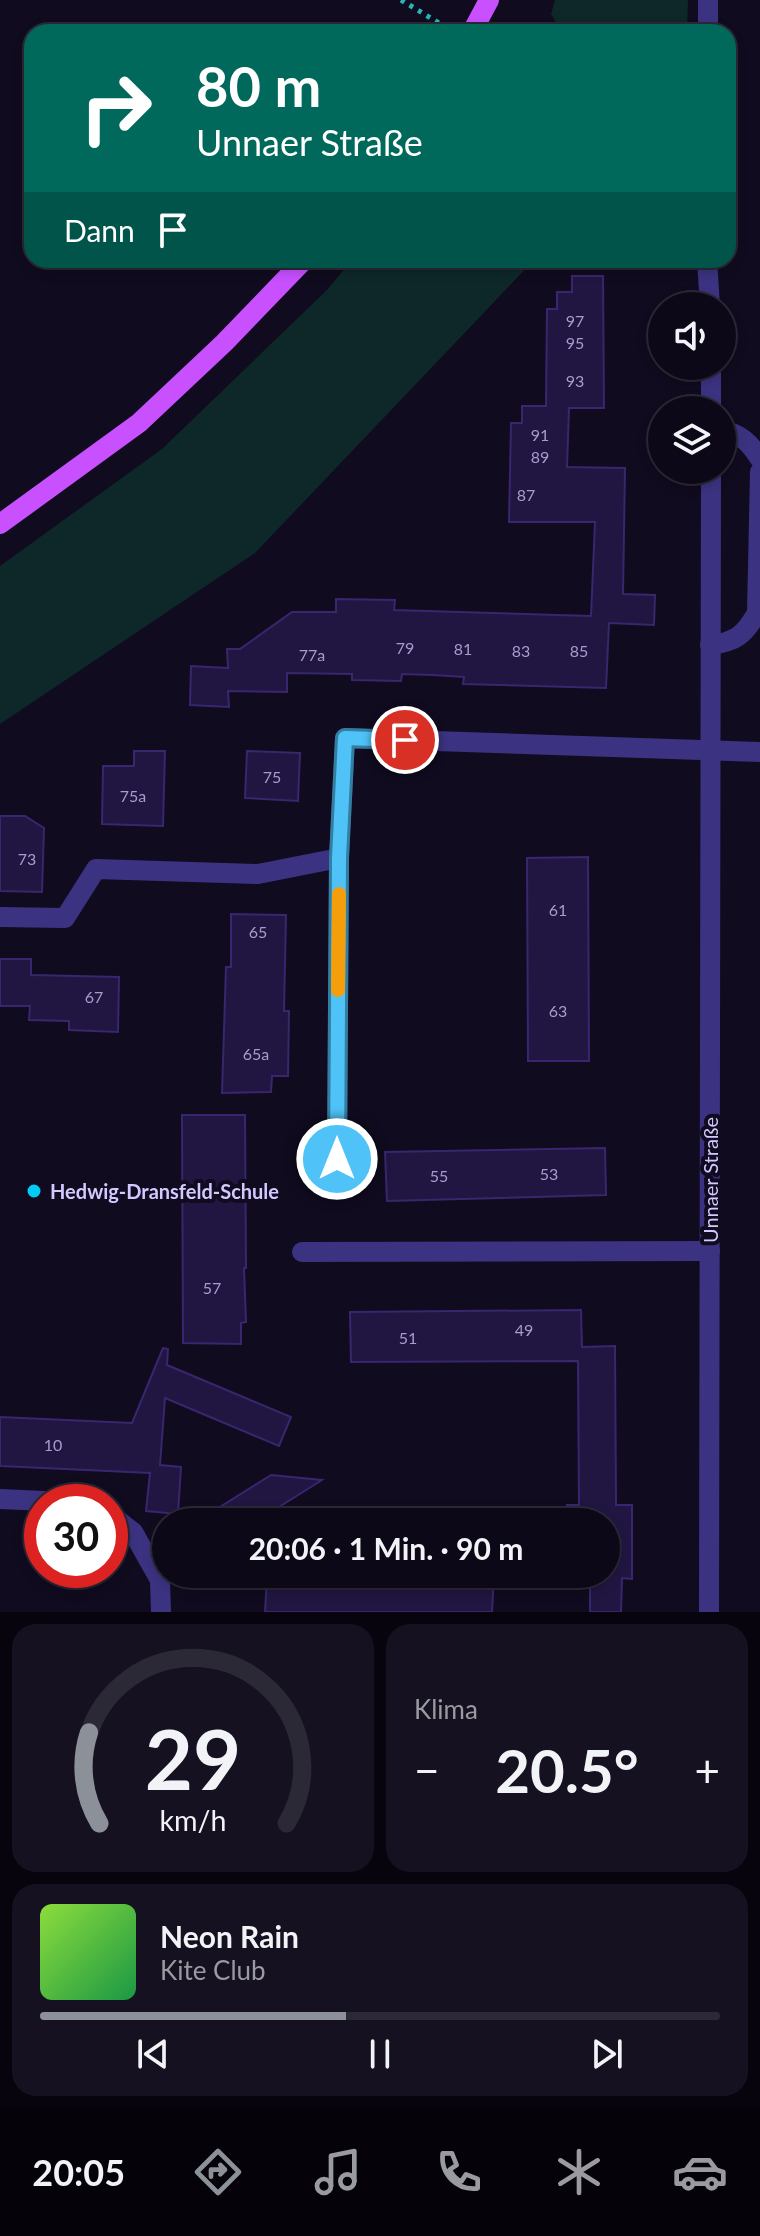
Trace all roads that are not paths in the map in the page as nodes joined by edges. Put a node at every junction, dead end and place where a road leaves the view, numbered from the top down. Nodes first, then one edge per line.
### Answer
1 (489, 0) edge
2 (708, 0) edge
3 (476, 24) edge
4 (708, 24) edge
5 (296, 268) edge
6 (708, 268) edge
7 (709, 292) edge
8 (736, 434) edge
9 (760, 459) edge
10 (760, 472) edge
11 (711, 484) edge
12 (0, 524) edge
13 (710, 645) junction
14 (710, 748) junction
15 (760, 752) edge
16 (339, 858) junction
17 (0, 917) edge
18 (337, 1159) dead end
19 (710, 1251) junction
20 (302, 1252) dead end
21 (0, 1499) edge
22 (24, 1500) edge
23 (128, 1528) edge
24 (161, 1612) edge
25 (709, 1612) edge

1 - 3 main road
2 - 4 street
5 - 12 main road
6 - 7 street
8 - 9 street
10 - 13 street
11 - 13 street, Unnaer Straße
13 - 14 street, Unnaer Straße
14 - 15 street
14 - 16 street
14 - 19 street, Unnaer Straße
16 - 17 street
16 - 18 street
19 - 20 street
19 - 25 street, Unnaer Straße
21 - 22 street
23 - 24 street

